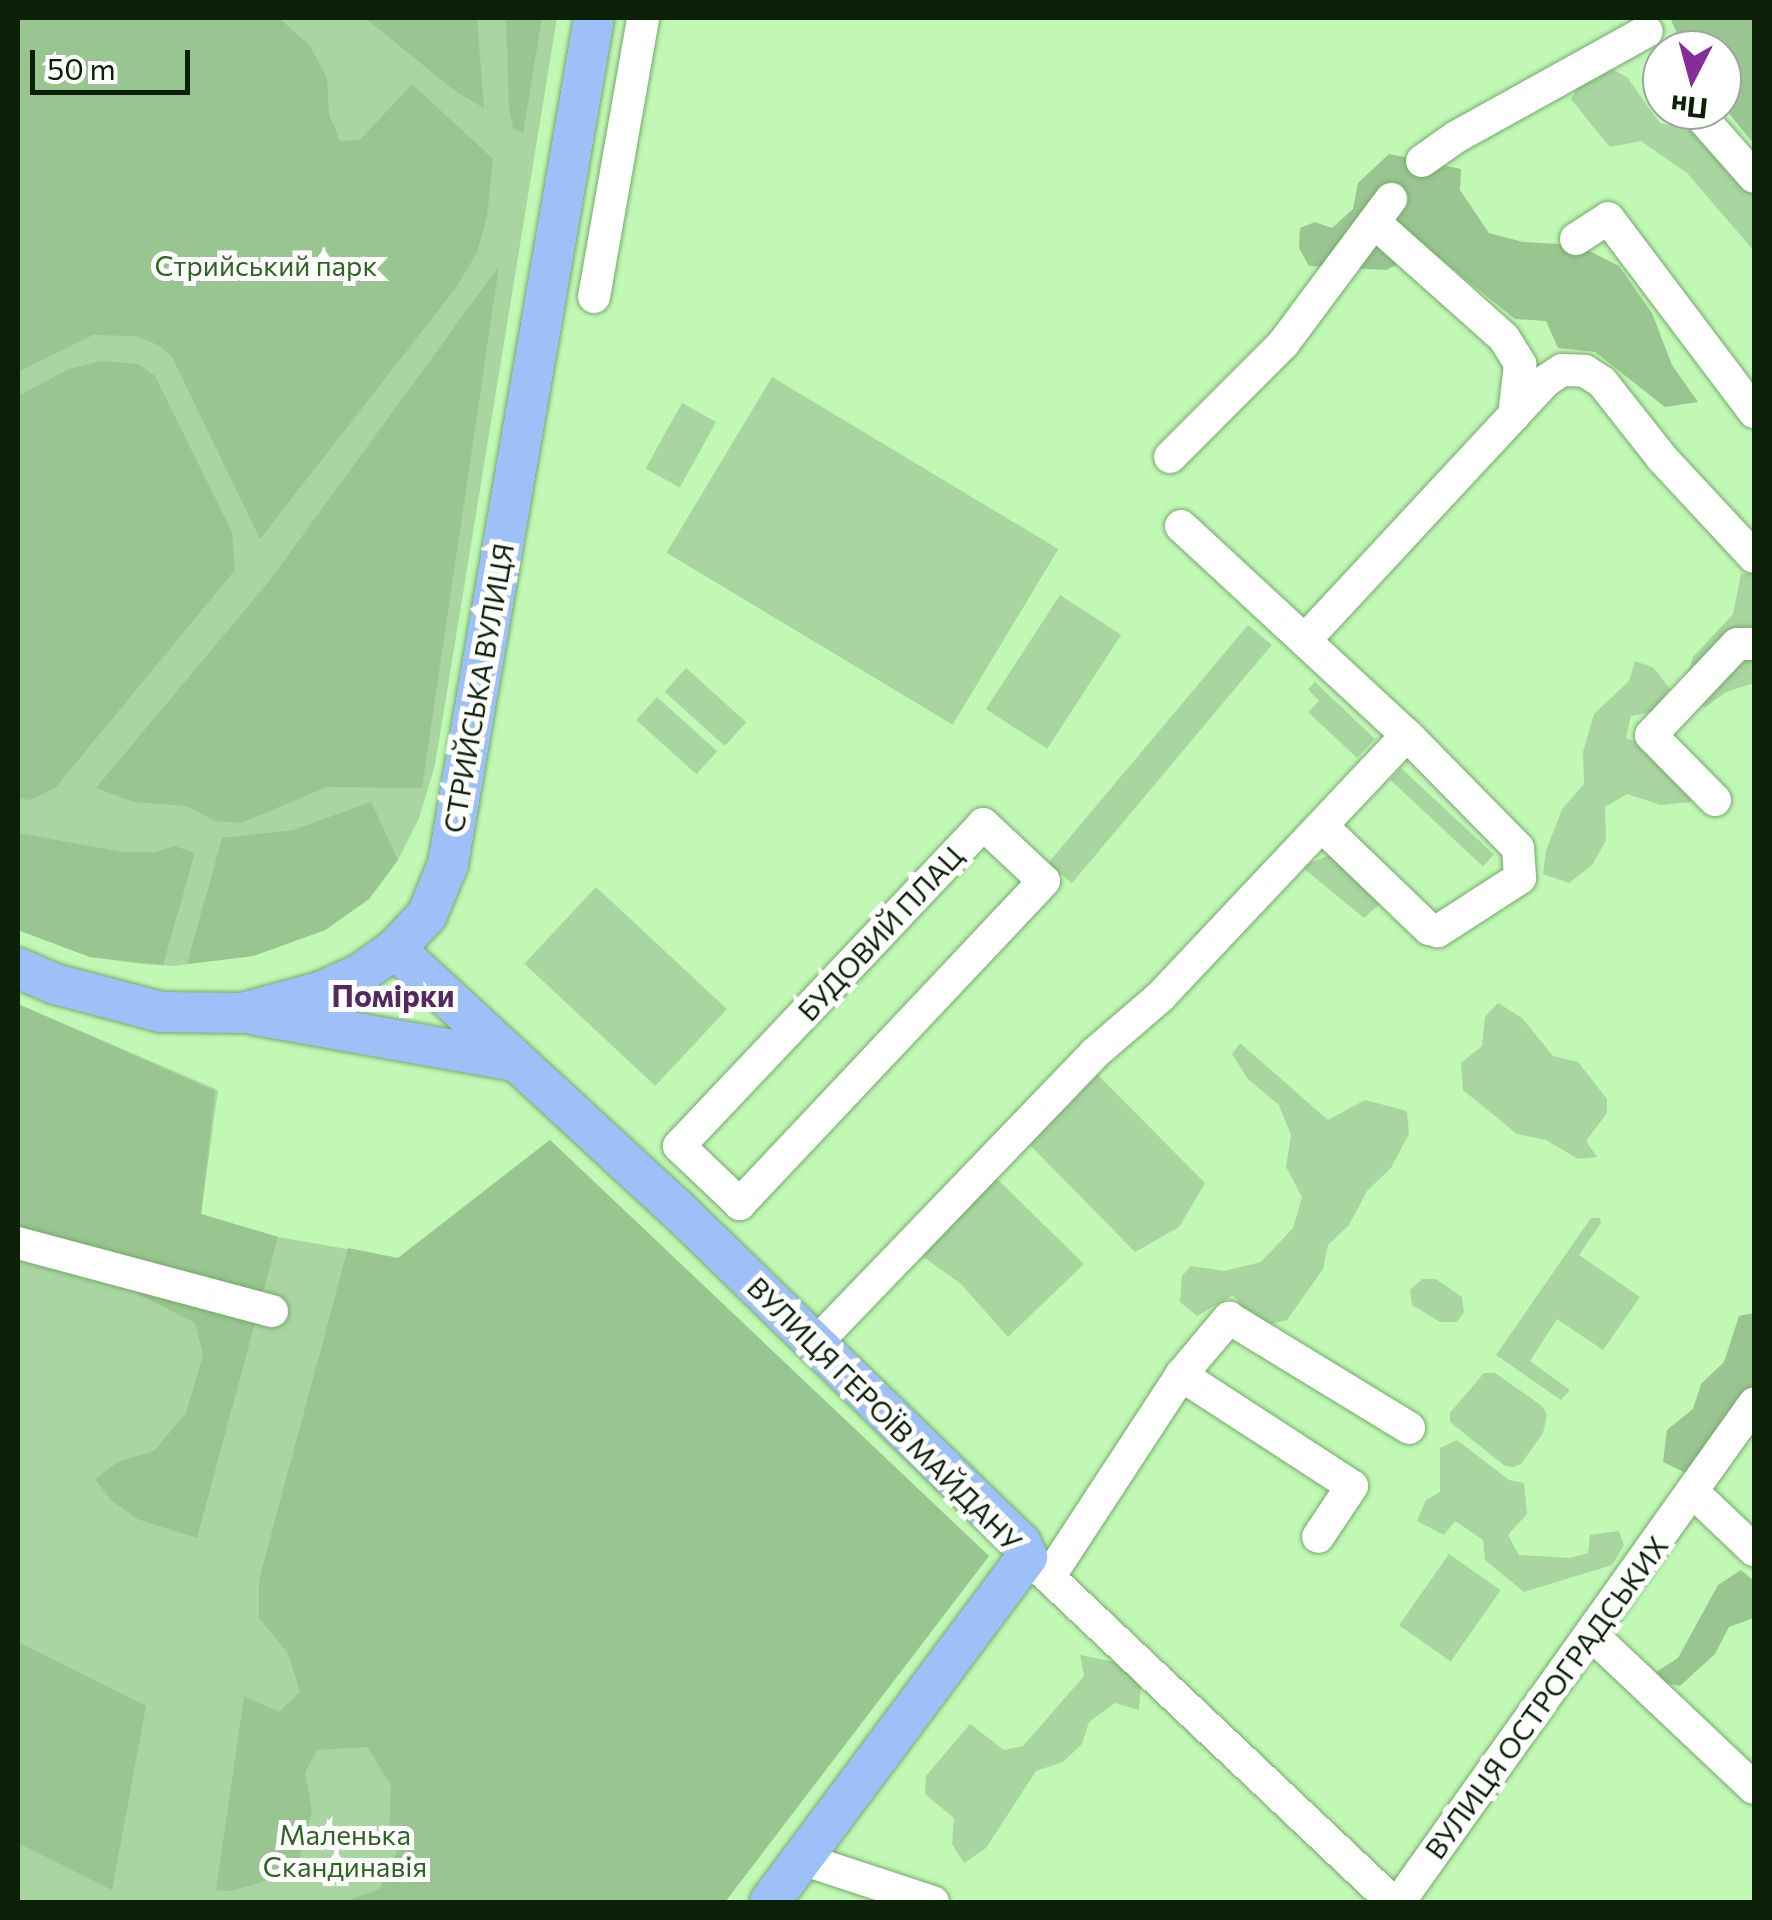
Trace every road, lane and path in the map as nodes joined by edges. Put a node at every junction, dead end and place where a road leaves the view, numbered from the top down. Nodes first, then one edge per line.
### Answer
1 (594, 18) edge
2 (643, 18) edge
3 (1642, 38) edge
4 (1712, 130) edge
5 (1422, 161) dead end
6 (1754, 178) edge
7 (1576, 239) dead end
8 (594, 298) dead end
9 (1754, 412) edge
10 (1514, 416) junction
11 (1170, 457) dead end
12 (1182, 526) dead end
13 (1754, 556) edge
14 (1304, 640) junction
15 (1754, 644) edge
16 (1407, 736) junction
17 (1715, 800) dead end
18 (1322, 826) junction
19 (396, 949) junction
20 (18, 968) edge
21 (242, 1013) junction
22 (515, 1061) junction
23 (708, 1173) junction
24 (675, 1207) junction
25 (18, 1243) edge
26 (272, 1311) dead end
27 (816, 1343) junction
28 (1181, 1376) junction
29 (1754, 1404) edge
30 (1409, 1428) dead end
31 (1697, 1496) junction
32 (1318, 1537) dead end
33 (1754, 1550) edge
34 (1038, 1567) junction
35 (1591, 1634) junction
36 (1754, 1788) edge
37 (802, 1859) junction
38 (770, 1902) edge
39 (933, 1902) edge
40 (1396, 1902) edge

1 - 19 main road, СТРИЙСЬКА ВУЛИЦЯ
2 - 8 street
3 - 5 street
4 - 6 street
7 - 9 street
10 - 11 street
10 - 13 street
10 - 14 street
12 - 14 street
14 - 16 street
15 - 17 street
16 - 18 street
16 - 18 street
18 - 27 street
19 - 21 main road, СТРИЙСЬКА ВУЛИЦЯ
19 - 22 main road, ВУЛИЦЯ ГЕРОЇВ МАЙДАНУ
20 - 21 main road, СТРИЙСЬКА ВУЛИЦЯ
21 - 22 main road
22 - 24 main road, ВУЛИЦЯ ГЕРОЇВ МАЙДАНУ
23 - 23 street, БУДОВИЙ ПЛАЦ
23 - 24 street
24 - 27 main road, ВУЛИЦЯ ГЕРОЇВ МАЙДАНУ
25 - 26 street
27 - 34 main road, ВУЛИЦЯ ГЕРОЇВ МАЙДАНУ
28 - 30 street
28 - 32 street
28 - 34 street
29 - 31 street, ВУЛИЦЯ ОСТРОГРАДСЬКИХ
31 - 33 street
31 - 35 street, ВУЛИЦЯ ОСТРОГРАДСЬКИХ
34 - 37 main road, ВУЛИЦЯ ГЕРОЇВ МАЙДАНУ
34 - 40 street
35 - 36 street
35 - 40 street, ВУЛИЦЯ ОСТРОГРАДСЬКИХ
37 - 38 main road, ВУЛИЦЯ ГЕРОЇВ МАЙДАНУ
37 - 39 street

